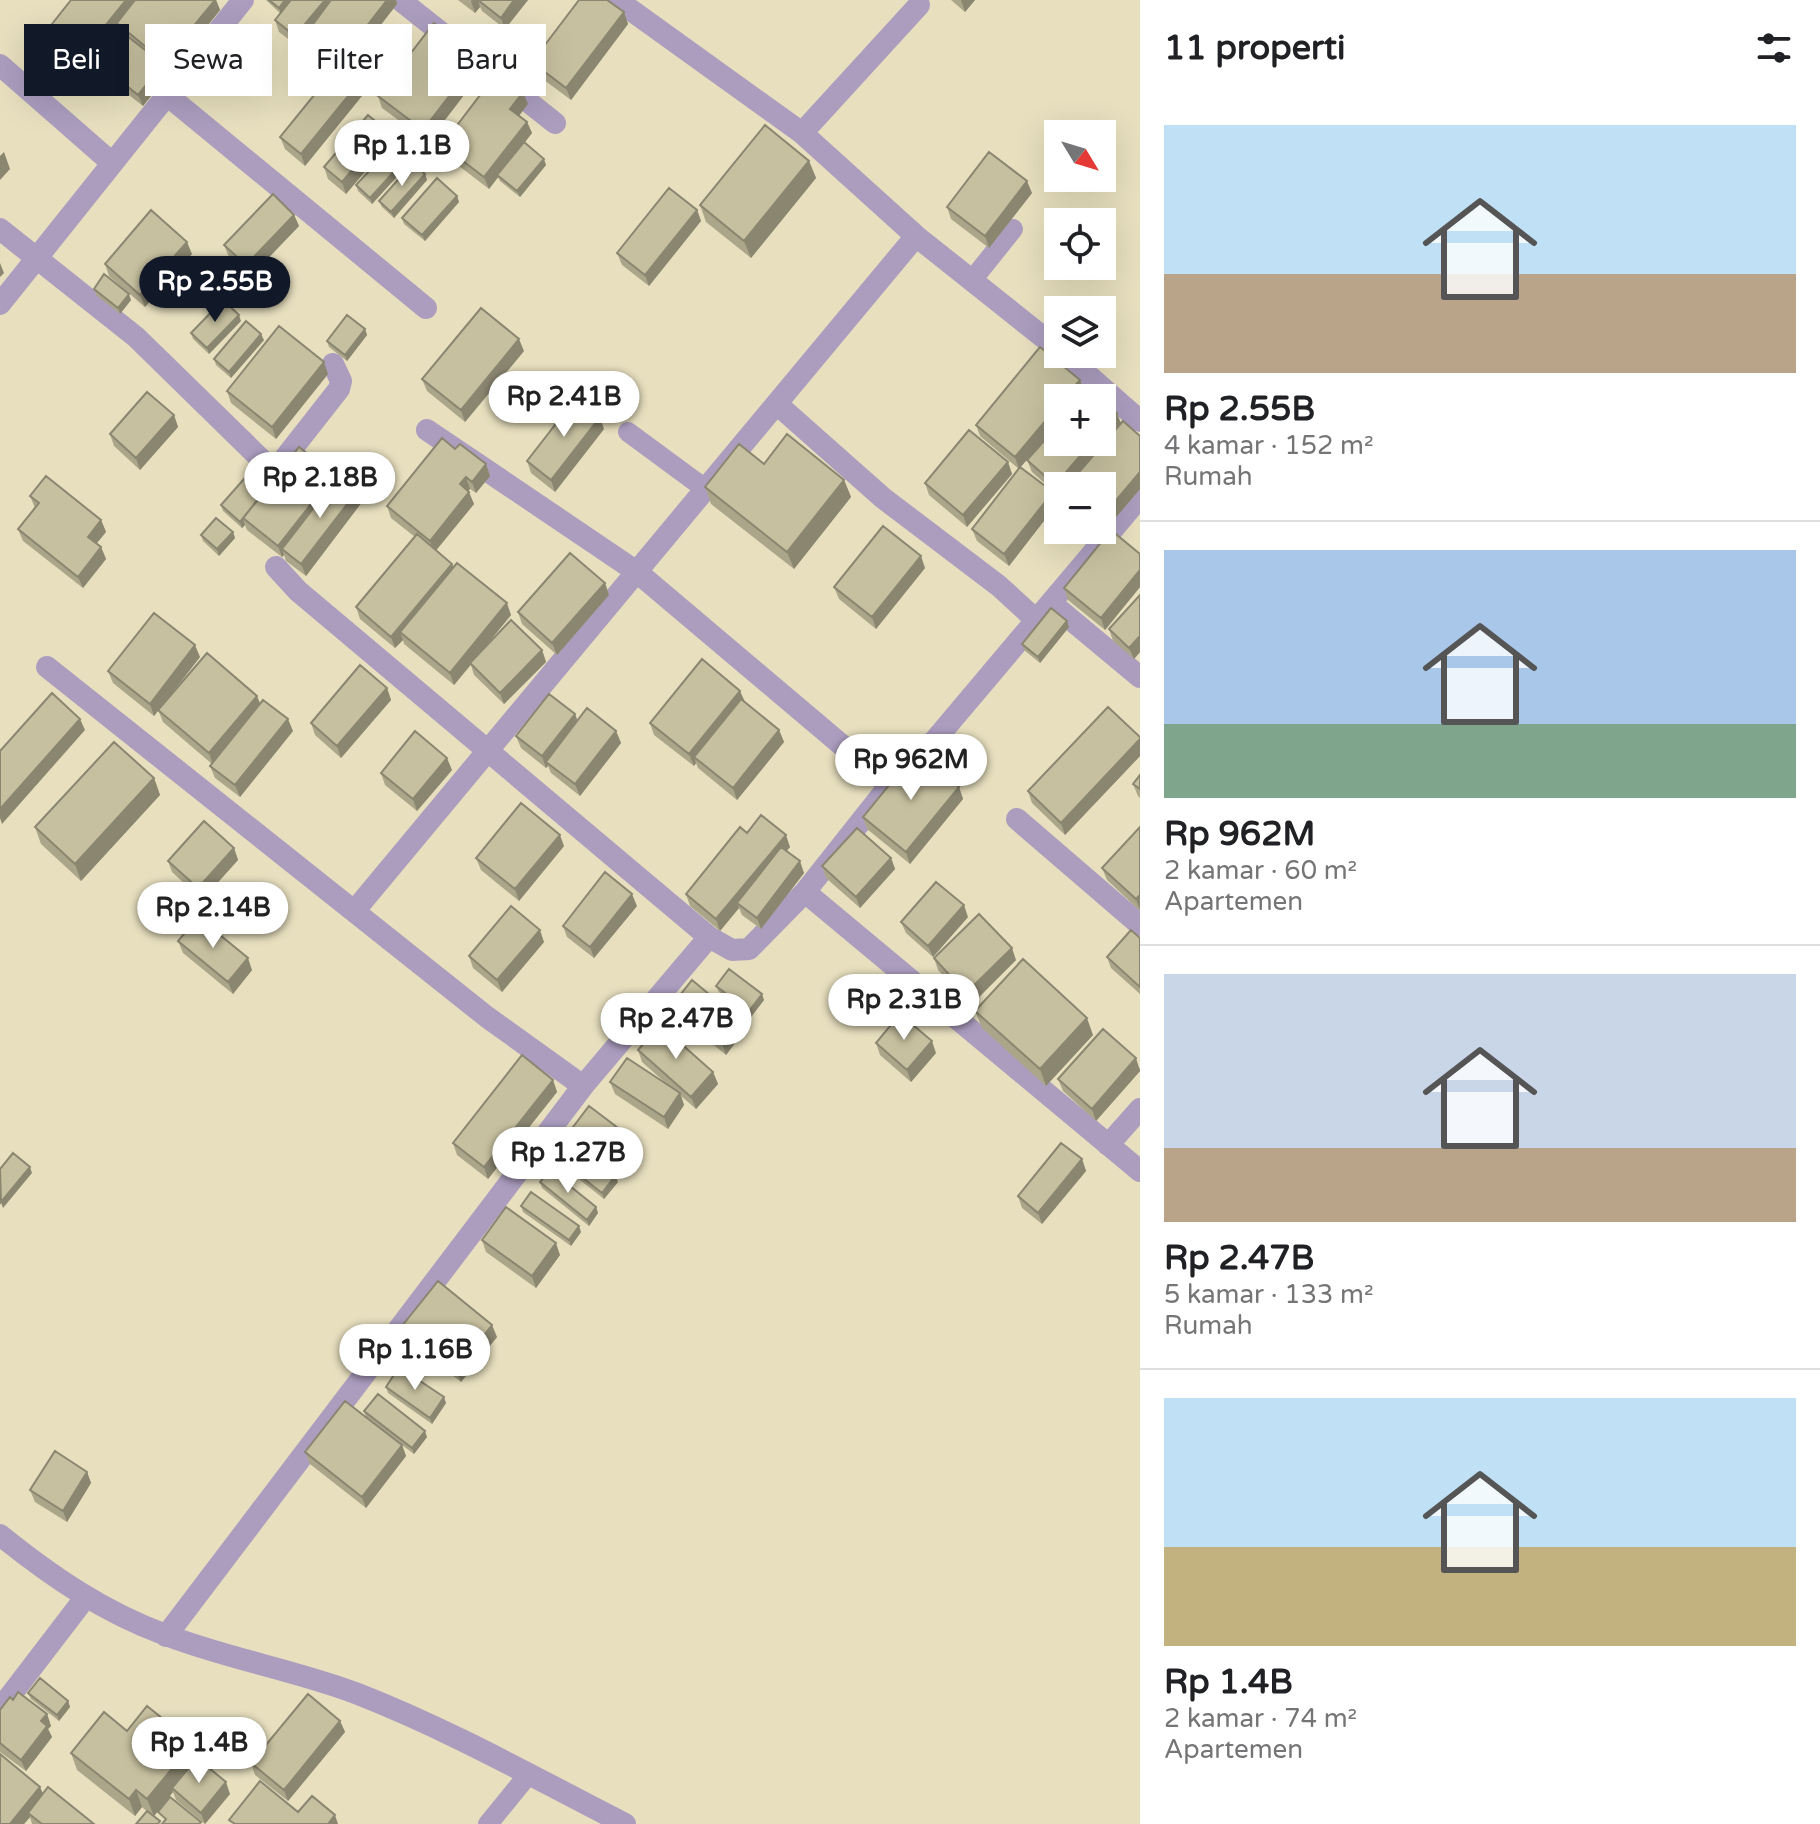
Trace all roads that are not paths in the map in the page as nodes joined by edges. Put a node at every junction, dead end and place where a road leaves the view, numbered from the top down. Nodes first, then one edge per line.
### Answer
1 (243, 0) edge
2 (400, 0) edge
3 (617, 0) edge
4 (919, 5) dead end
5 (224, 24) edge
6 (0, 65) edge
7 (166, 96) edge
8 (168, 96) edge
9 (555, 123) dead end
10 (802, 133) junction
11 (112, 163) junction
12 (0, 229) edge
13 (1013, 229) dead end
14 (916, 236) junction
15 (39, 257) junction
16 (973, 279) junction
17 (0, 304) edge
18 (426, 308) dead end
19 (1044, 337) edge
20 (333, 364) dead end
21 (1080, 368) edge
22 (778, 405) junction
23 (1140, 421) edge
24 (427, 430) dead end
25 (628, 432) dead end
26 (704, 488) junction
27 (1140, 497) edge
28 (276, 567) dead end
29 (637, 572) junction
30 (1043, 611) junction
31 (47, 667) dead end
32 (1140, 677) edge
33 (487, 751) junction
34 (889, 785) junction
35 (1017, 819) dead end
36 (805, 892) junction
37 (356, 909) junction
38 (1140, 925) edge
39 (709, 937) junction
40 (583, 1086) junction
41 (1140, 1109) edge
42 (1108, 1145) junction
43 (1140, 1171) edge
44 (0, 1535) edge
45 (85, 1598) junction
46 (166, 1636) junction
47 (0, 1709) edge
48 (528, 1775) junction
49 (488, 1824) edge
50 (625, 1824) edge

1 - 5 street
2 - 9 street
3 - 10 street
4 - 10 street
6 - 11 street
7 - 11 street
8 - 18 street
10 - 14 street
11 - 15 street
12 - 15 street
13 - 16 lane
14 - 16 street
14 - 22 street
15 - 17 street
15 - 20 street
16 - 19 street
21 - 23 street
22 - 26 street
22 - 30 street
24 - 29 street
25 - 26 lane
26 - 29 street
27 - 30 street
28 - 33 street
29 - 33 street
29 - 34 street
30 - 32 street
30 - 34 street
31 - 37 street
33 - 37 street
33 - 39 street
34 - 36 street
35 - 38 street
36 - 39 street
36 - 42 street
37 - 40 street
39 - 40 street
40 - 46 street
41 - 42 street
42 - 43 street
44 - 45 street
45 - 46 street
45 - 47 street
46 - 48 street
48 - 49 lane
48 - 50 street

